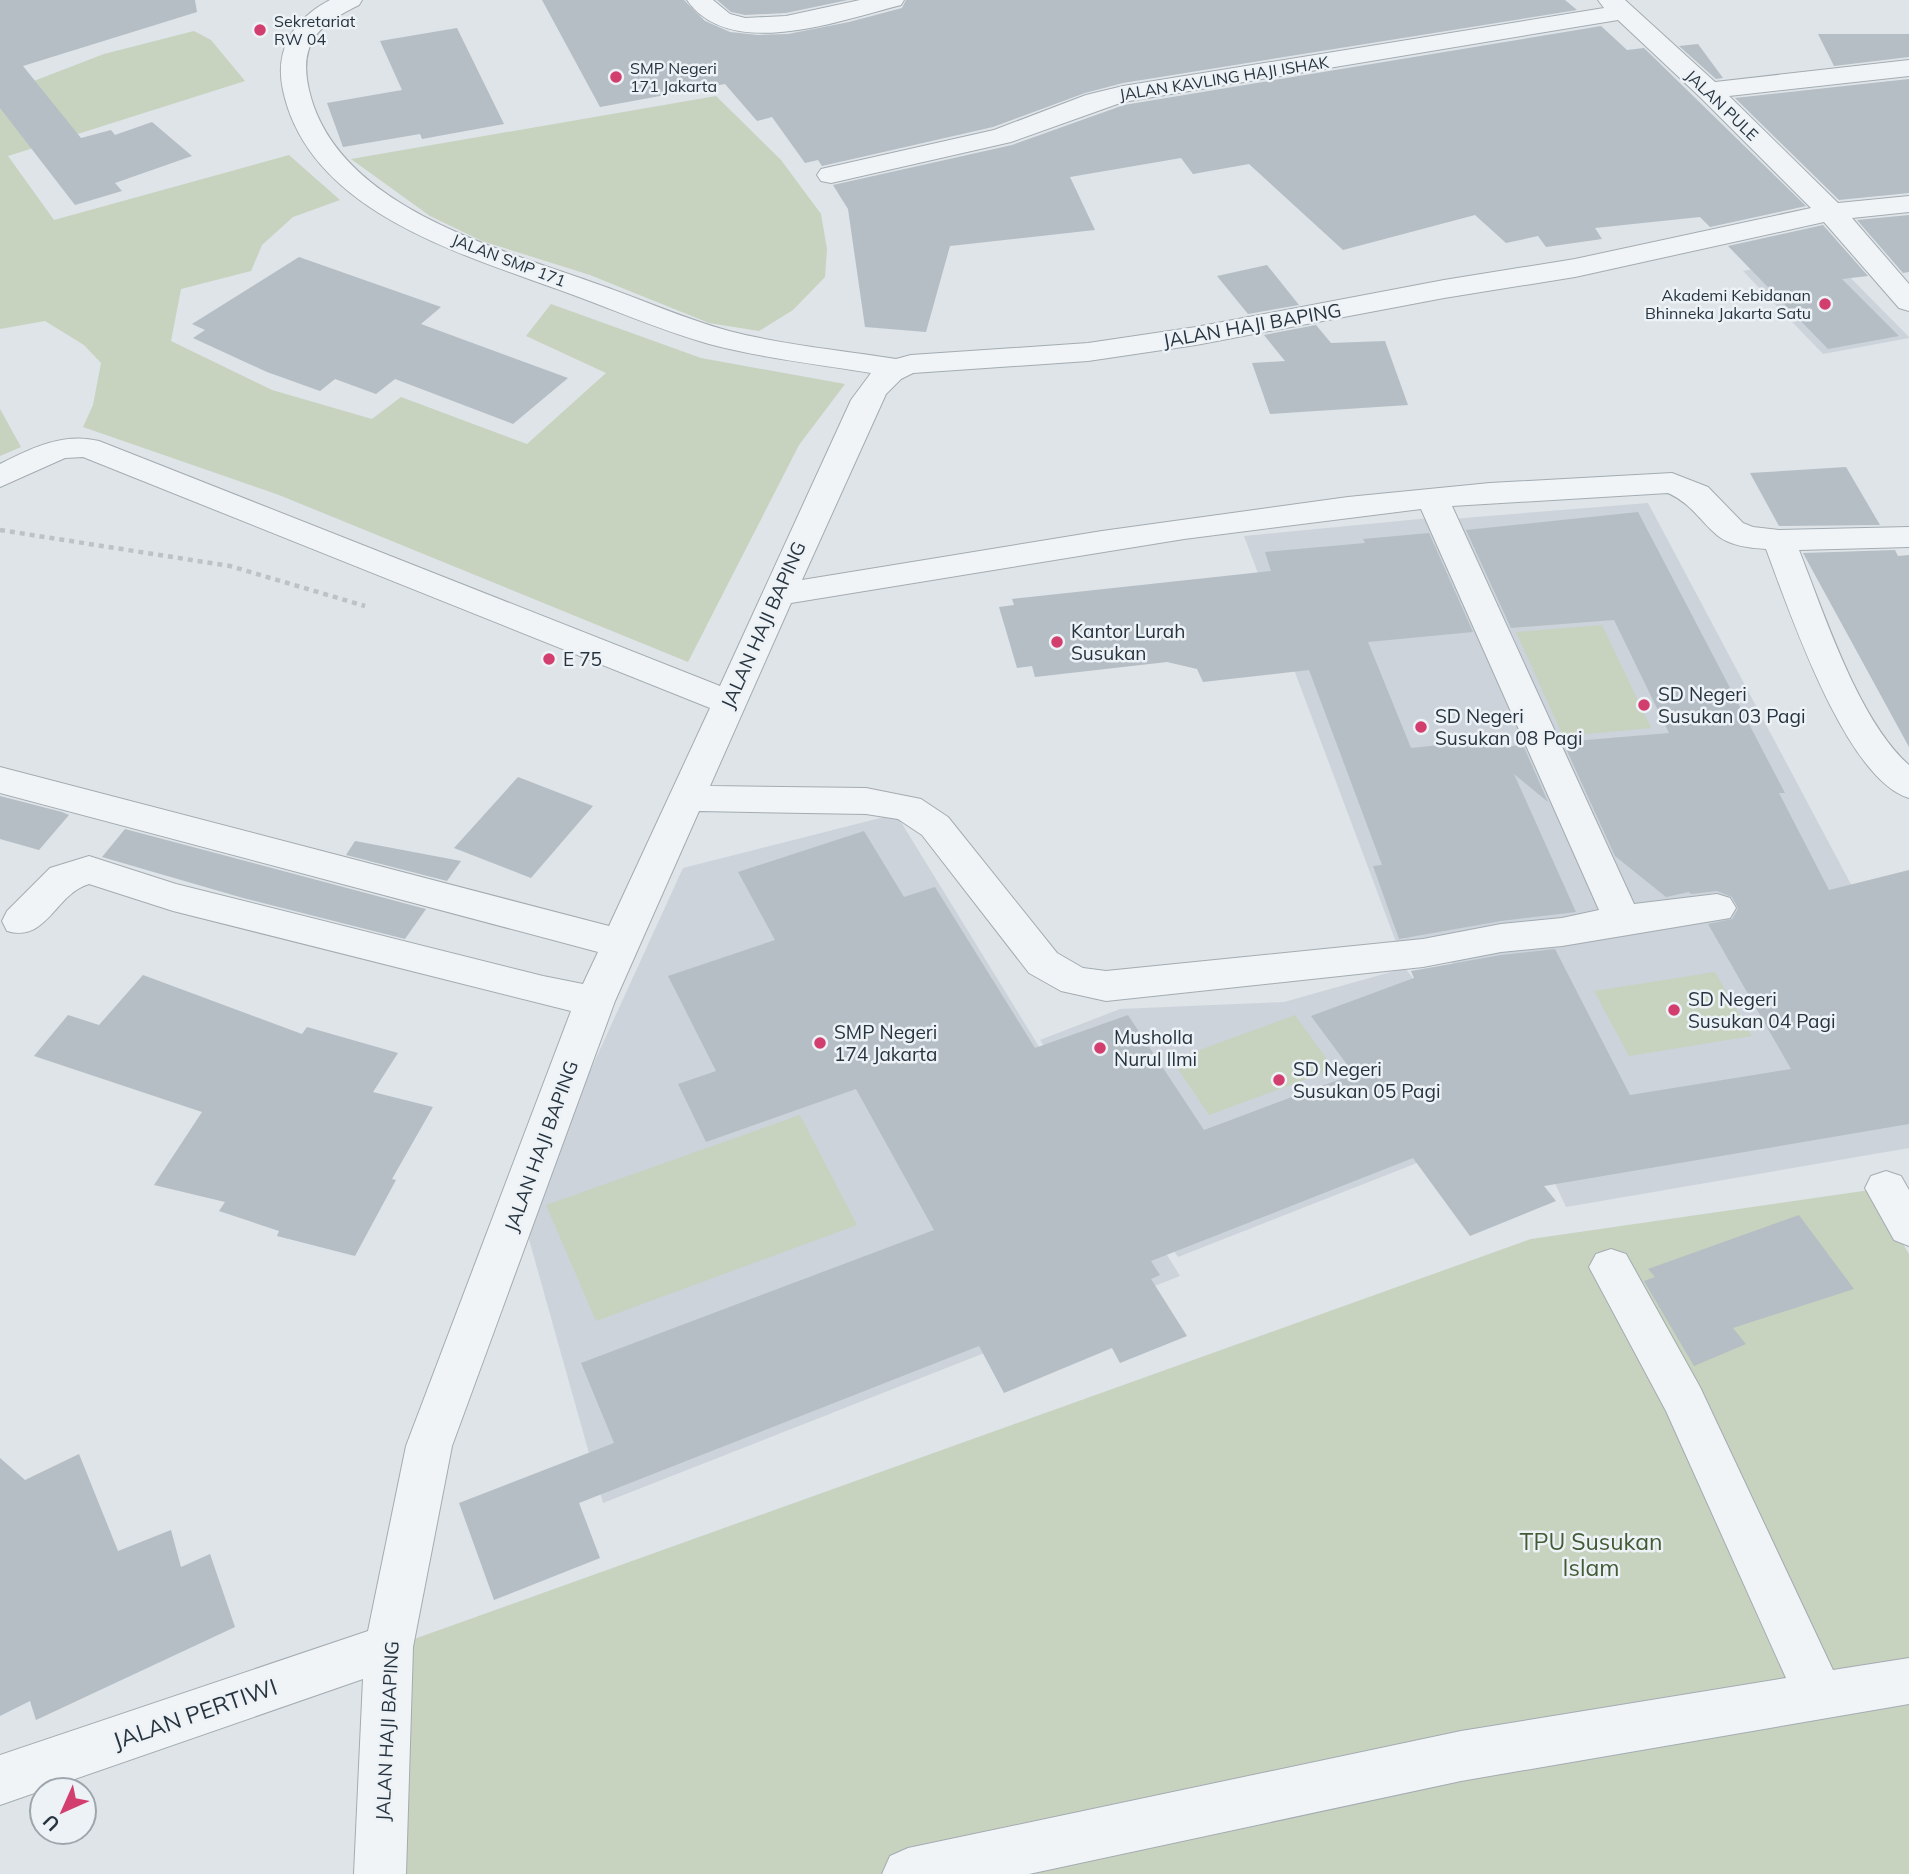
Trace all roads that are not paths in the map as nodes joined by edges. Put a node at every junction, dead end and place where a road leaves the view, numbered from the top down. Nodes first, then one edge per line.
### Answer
1 (350, 0) edge
2 (699, 0) edge
3 (892, 0) edge
4 (1617, 6) edge
5 (311, 7) edge
6 (1909, 68) edge
7 (1709, 91) junction
8 (831, 175) dead end
9 (1909, 204) edge
10 (1831, 212) junction
11 (1909, 302) edge
12 (896, 368) junction
13 (0, 477) edge
14 (1432, 498) junction
15 (1909, 537) edge
16 (1779, 540) junction
17 (776, 595) junction
18 (728, 702) junction
19 (0, 780) edge
20 (1909, 785) edge
21 (687, 798) junction
22 (1717, 908) dead end
23 (1622, 920) junction
24 (21, 921) dead end
25 (622, 943) junction
26 (595, 1001) junction
27 (1886, 1188) dead end
28 (1909, 1228) edge
29 (1611, 1267) dead end
30 (389, 1647) junction
31 (1909, 1682) edge
32 (1820, 1698) junction
33 (0, 1780) edge
34 (380, 1874) edge
35 (908, 1874) edge

1 - 5 street, JALAN SMP 171
2 - 3 street
4 - 7 street, JALAN PULE
4 - 8 street, JALAN KAVLING HAJI ISHAK
5 - 12 street, JALAN SMP 171
6 - 7 street
7 - 10 street, JALAN PULE
9 - 10 street, JALAN HAJI BAPING
10 - 11 street, JALAN PULE
10 - 12 street, JALAN HAJI BAPING
12 - 17 street, JALAN HAJI BAPING
13 - 18 street
14 - 16 street
14 - 17 street
14 - 23 street
15 - 16 street
16 - 20 street
17 - 18 street, JALAN HAJI BAPING
18 - 21 street, JALAN HAJI BAPING
19 - 25 street
21 - 23 street
21 - 25 street, JALAN HAJI BAPING
22 - 23 street
24 - 26 street
25 - 26 street, JALAN HAJI BAPING
26 - 30 street, JALAN HAJI BAPING
27 - 28 street
29 - 32 street
30 - 33 street, JALAN PERTIWI
30 - 34 street, JALAN HAJI BAPING
31 - 32 street
32 - 35 street

